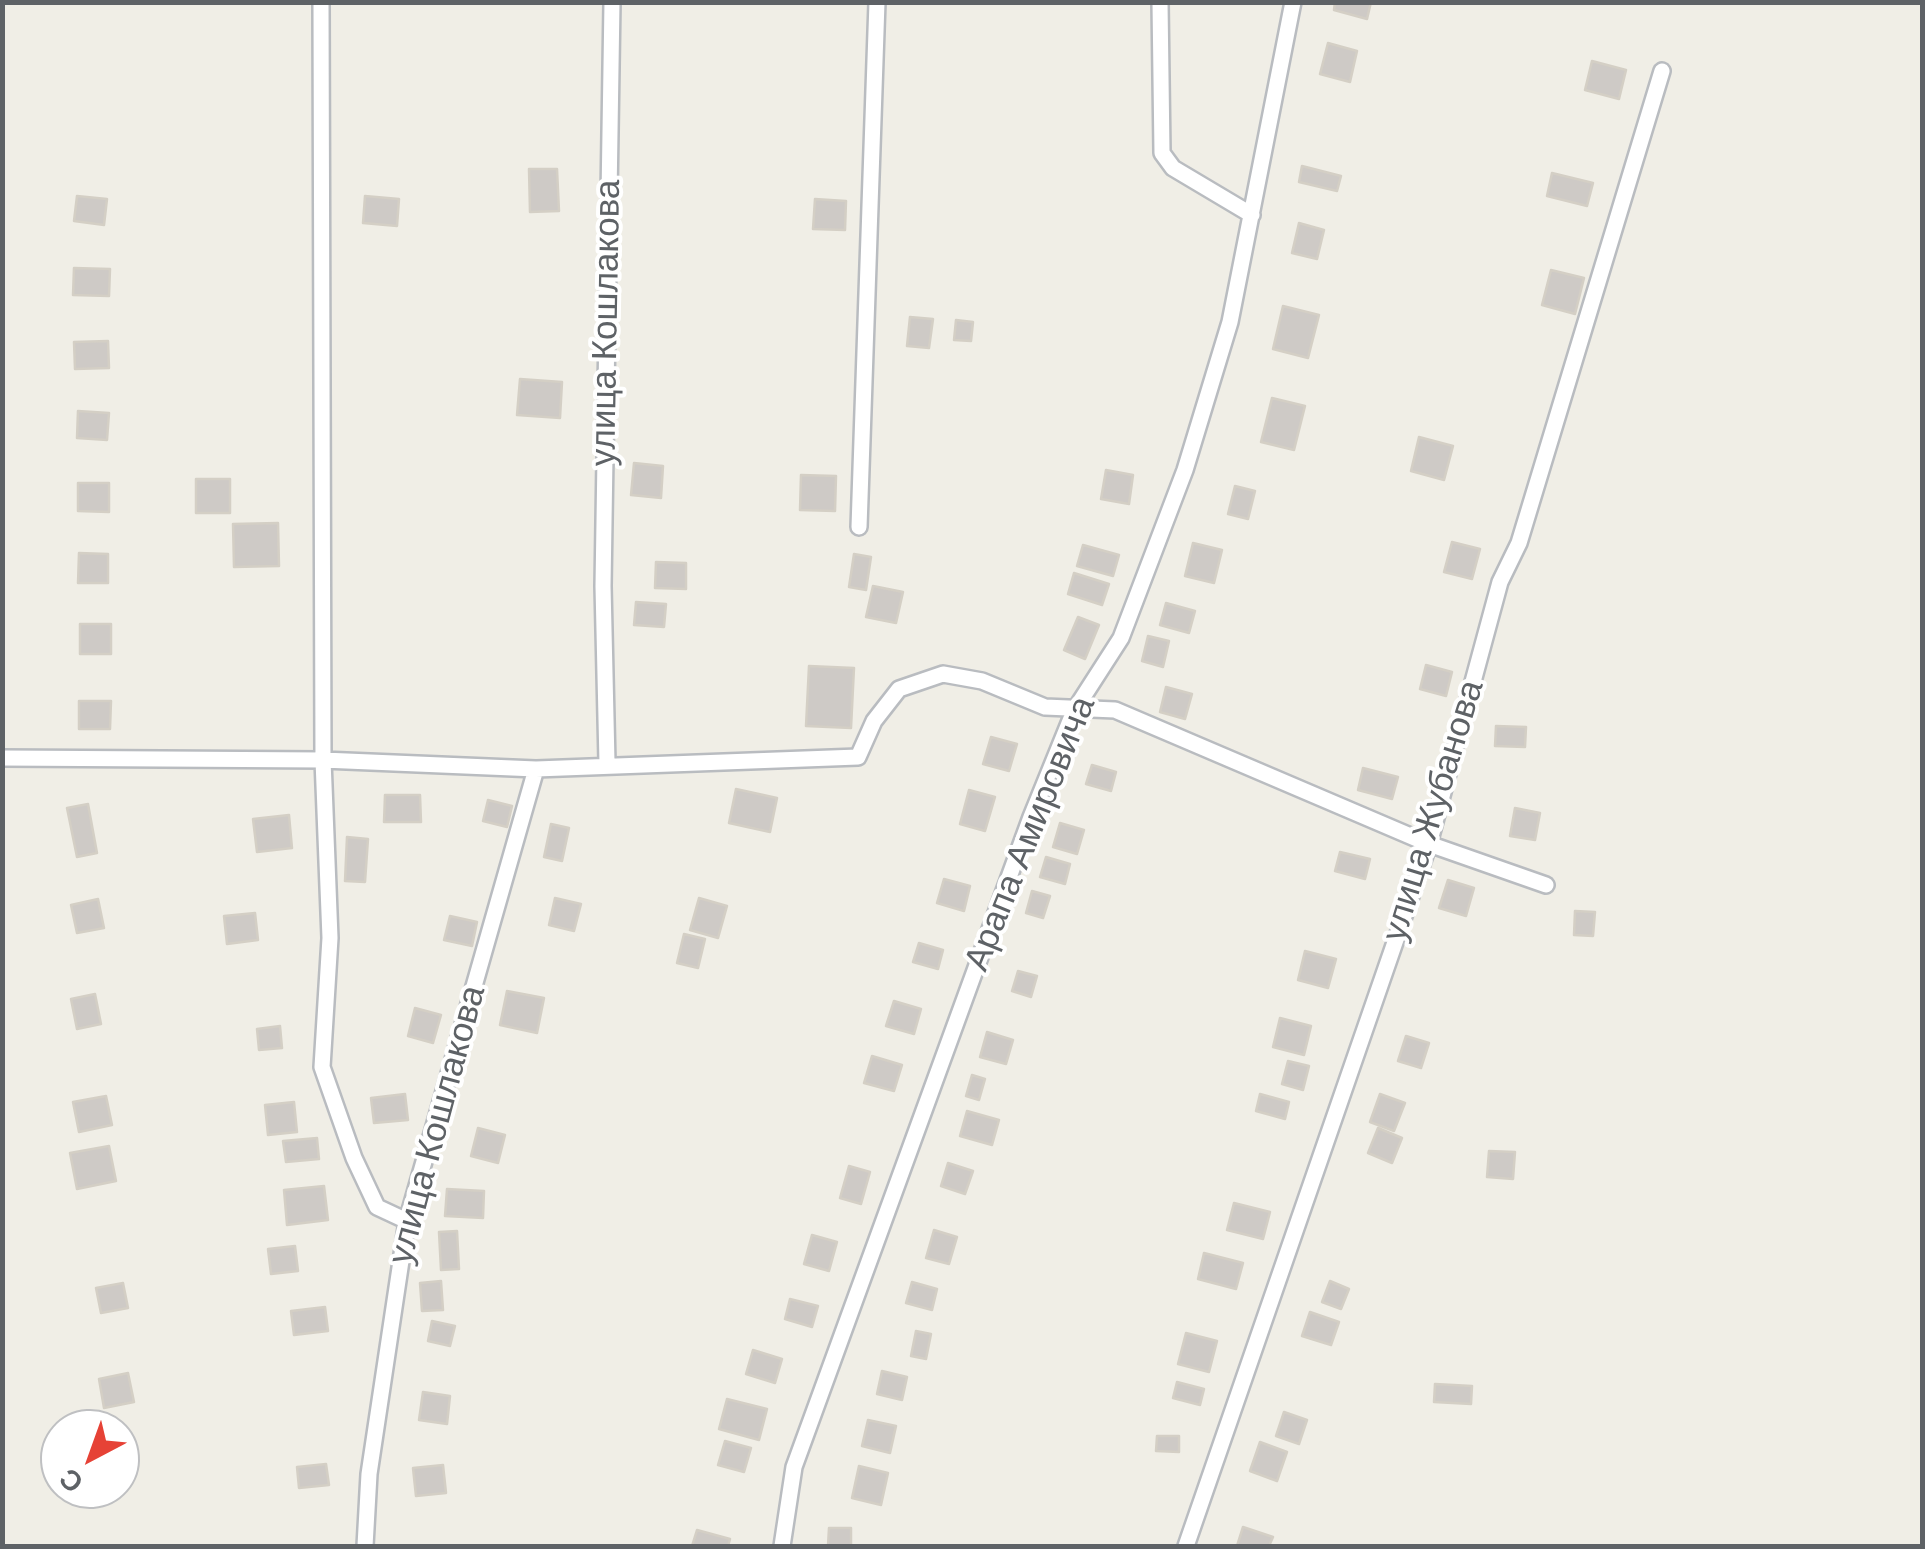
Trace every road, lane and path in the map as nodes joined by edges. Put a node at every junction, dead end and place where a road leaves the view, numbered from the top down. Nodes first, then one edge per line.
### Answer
1 (321, 2) edge
2 (612, 2) edge
3 (876, 2) edge
4 (1160, 2) edge
5 (1293, 2) edge
6 (1662, 70) dead end
7 (1252, 214) junction
8 (859, 526) dead end
9 (1074, 712) junction
10 (2, 758) edge
11 (323, 760) junction
12 (607, 763) junction
13 (536, 769) junction
14 (1428, 844) junction
15 (1546, 885) dead end
16 (407, 1221) junction
17 (365, 1546) edge
18 (782, 1546) edge
19 (1186, 1546) edge

1 - 11 street
2 - 12 street, улица Кошлакова
3 - 8 street
4 - 7 street
5 - 7 street, Арапа Амировича
6 - 14 street, улица Жубанова
7 - 9 street, Арапа Амировича
9 - 12 street
9 - 14 street
9 - 18 street, Арапа Амировича
10 - 11 street
11 - 13 street
11 - 16 street
12 - 13 street
13 - 16 street, улица Кошлакова
14 - 15 street
14 - 19 street, улица Жубанова
16 - 17 street, улица Кошлакова

